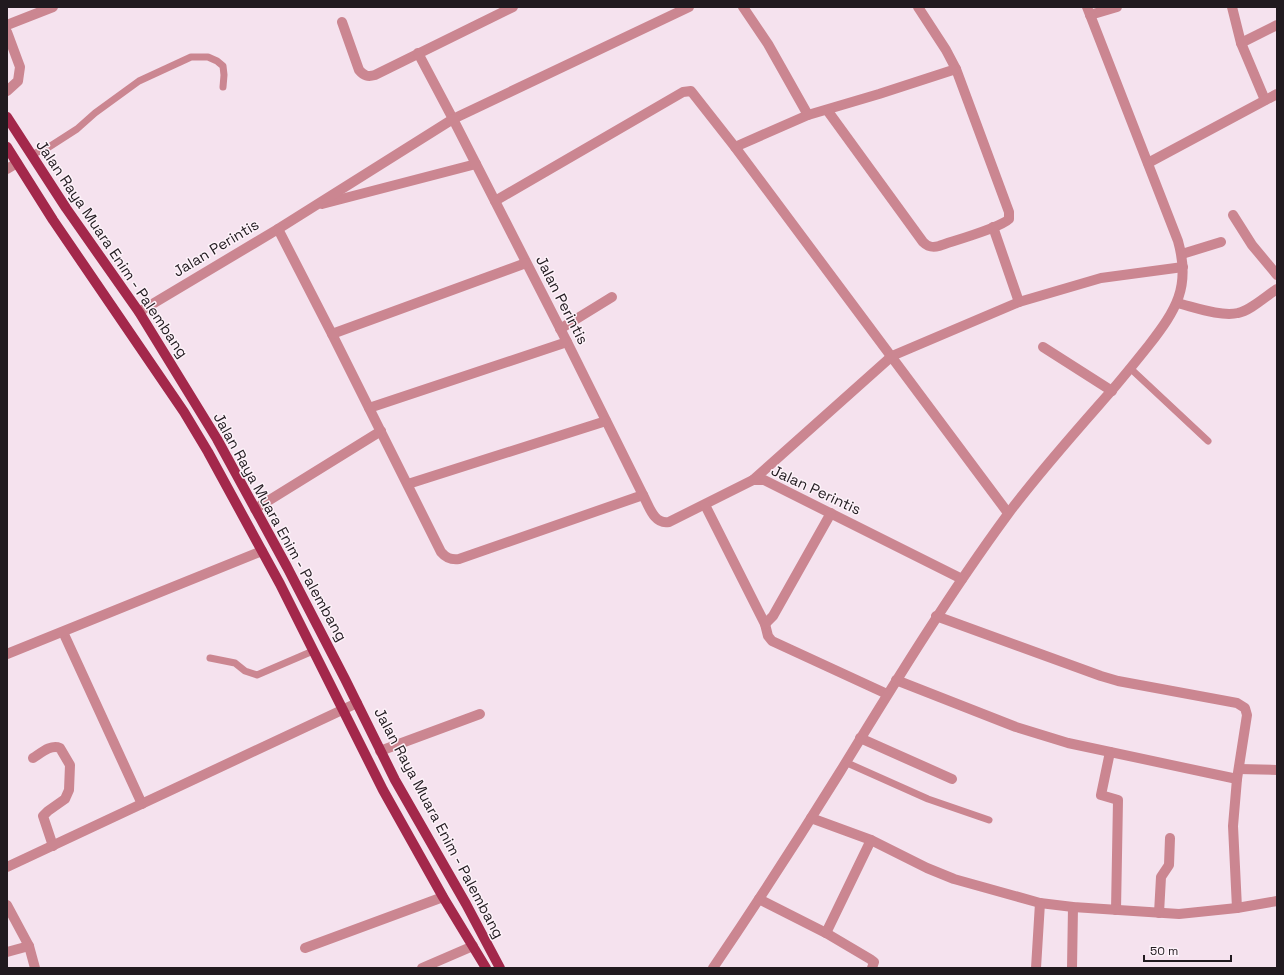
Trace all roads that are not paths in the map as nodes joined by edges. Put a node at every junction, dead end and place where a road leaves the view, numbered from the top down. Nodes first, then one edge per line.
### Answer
1 (53, 7) edge
2 (513, 7) edge
3 (689, 7) edge
4 (743, 7) edge
5 (918, 7) edge
6 (1116, 7) edge
7 (1232, 7) edge
8 (1088, 11) edge
9 (342, 22) dead end
10 (7, 25) edge
11 (1277, 25) edge
12 (7, 32) edge
13 (1241, 43) junction
14 (418, 53) junction
15 (956, 70) junction
16 (223, 87) dead end
17 (7, 91) edge
18 (1277, 94) edge
19 (1265, 100) junction
20 (826, 110) junction
21 (808, 115) junction
22 (7, 117) edge
23 (453, 119) junction
24 (7, 147) edge
25 (736, 147) junction
26 (31, 155) junction
27 (17, 163) junction
28 (1148, 163) junction
29 (476, 164) junction
30 (7, 169) edge
31 (494, 201) junction
32 (312, 207) junction
33 (1233, 215) dead end
34 (993, 227) junction
35 (278, 229) junction
36 (1221, 242) dead end
37 (1182, 254) junction
38 (526, 263) junction
39 (1183, 268) junction
40 (1277, 275) edge
41 (121, 286) junction
42 (1277, 289) edge
43 (612, 297) dead end
44 (107, 299) junction
45 (1018, 302) junction
46 (1177, 303) junction
47 (139, 312) junction
48 (560, 329) junction
49 (332, 334) junction
50 (567, 342) junction
51 (1043, 347) dead end
52 (892, 356) junction
53 (1131, 368) junction
54 (1112, 390) junction
55 (369, 408) junction
56 (606, 421) junction
57 (381, 431) junction
58 (1208, 442) dead end
59 (753, 480) junction
60 (408, 484) junction
61 (643, 495) junction
62 (705, 505) junction
63 (255, 509) junction
64 (831, 513) junction
65 (1008, 513) junction
66 (262, 550) junction
67 (962, 579) junction
68 (936, 616) junction
69 (765, 624) junction
70 (64, 632) junction
71 (313, 651) junction
72 (7, 654) edge
73 (210, 658) dead end
74 (896, 680) junction
75 (887, 694) junction
76 (357, 703) junction
77 (343, 711) junction
78 (480, 714) dead end
79 (860, 738) junction
80 (380, 750) junction
81 (1110, 752) junction
82 (33, 758) dead end
83 (846, 762) junction
84 (1277, 770) edge
85 (1238, 774) junction
86 (952, 779) dead end
87 (142, 804) junction
88 (811, 818) junction
89 (989, 820) dead end
90 (1170, 838) dead end
91 (871, 840) junction
92 (53, 846) junction
93 (7, 867) edge
94 (443, 897) junction
95 (759, 899) junction
96 (1277, 901) edge
97 (1040, 903) junction
98 (7, 905) edge
99 (1073, 907) junction
100 (1237, 908) junction
101 (1116, 910) junction
102 (1159, 913) junction
103 (826, 933) junction
104 (29, 946) junction
105 (473, 946) junction
106 (305, 948) dead end
107 (7, 952) edge
108 (35, 968) edge
109 (422, 968) edge
110 (486, 968) edge
111 (500, 968) edge
112 (714, 968) edge
113 (872, 968) edge
114 (1036, 968) edge
115 (1072, 968) edge

1 - 10 street
2 - 14 street
3 - 23 street
4 - 21 street
5 - 15 street
6 - 8 street
7 - 13 street
8 - 28 street
9 - 14 street
11 - 13 street
12 - 17 street
13 - 19 street
14 - 23 street
15 - 20 street
15 - 34 street
16 - 26 lane
18 - 19 street
19 - 28 street
20 - 21 street
20 - 34 street
21 - 25 street
22 - 26 main road, Jalan Raya Muara Enim - Palembang
23 - 29 street, Jalan Perintis
23 - 32 street, Jalan Perintis
24 - 27 main road, Jalan Raya Muara Enim - Palembang
25 - 31 street
25 - 52 street
26 - 41 main road, Jalan Raya Muara Enim - Palembang
27 - 30 street
27 - 44 main road, Jalan Raya Muara Enim - Palembang
28 - 37 street
29 - 31 street, Jalan Perintis
29 - 32 street
31 - 38 street, Jalan Perintis
32 - 35 street, Jalan Perintis
33 - 40 street
34 - 45 street
35 - 47 street, Jalan Perintis
35 - 49 street
36 - 37 street
37 - 39 street
38 - 48 street, Jalan Perintis
38 - 49 street
39 - 45 street
39 - 46 street
41 - 44 main road
41 - 47 main road, Jalan Raya Muara Enim - Palembang
42 - 46 street
43 - 48 street
44 - 66 main road, Jalan Raya Muara Enim - Palembang
45 - 52 street
46 - 53 street
47 - 63 main road, Jalan Raya Muara Enim - Palembang
48 - 50 street, Jalan Perintis
49 - 55 street
50 - 55 street
50 - 56 street, Jalan Perintis
51 - 54 street
52 - 59 street
52 - 65 street
53 - 54 street
53 - 58 lane
54 - 65 street
55 - 57 street
56 - 60 street
56 - 61 street, Jalan Perintis
57 - 60 street
57 - 63 street
59 - 62 street, Jalan Perintis
59 - 64 street, Jalan Perintis
60 - 61 street
61 - 62 street, Jalan Perintis
62 - 69 street
63 - 76 main road, Jalan Raya Muara Enim - Palembang
64 - 67 street, Jalan Perintis
64 - 69 street
65 - 67 street
66 - 70 street
66 - 71 main road, Jalan Raya Muara Enim - Palembang
67 - 68 street
68 - 74 street
68 - 85 street
69 - 75 street
70 - 72 street
70 - 87 street
71 - 73 lane
71 - 77 main road, Jalan Raya Muara Enim - Palembang
74 - 75 street
74 - 81 street
75 - 79 street
76 - 77 street
76 - 80 main road, Jalan Raya Muara Enim - Palembang
77 - 87 street
77 - 94 main road, Jalan Raya Muara Enim - Palembang
78 - 80 street
79 - 83 street
79 - 86 street
80 - 111 main road, Jalan Raya Muara Enim - Palembang
81 - 85 street
81 - 101 street
82 - 92 street
83 - 88 street
83 - 89 lane
84 - 85 street
85 - 100 street
87 - 92 street
88 - 91 street
88 - 95 street
90 - 102 street
91 - 97 street
91 - 103 street
92 - 93 street
94 - 105 main road, Jalan Raya Muara Enim - Palembang
94 - 106 street
95 - 103 street
95 - 112 street
96 - 100 street
97 - 99 street
97 - 114 street
98 - 104 street
99 - 101 street
99 - 115 street
100 - 102 street
101 - 102 street
103 - 113 street
104 - 107 street
104 - 108 street
105 - 109 street
105 - 110 main road, Jalan Raya Muara Enim - Palembang

